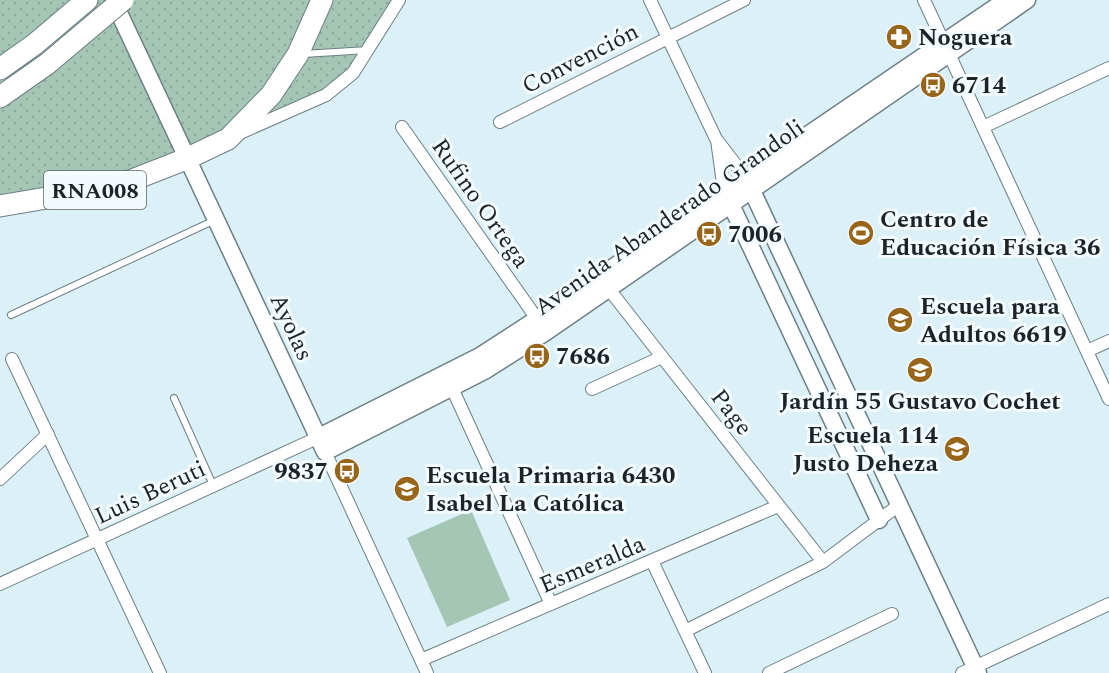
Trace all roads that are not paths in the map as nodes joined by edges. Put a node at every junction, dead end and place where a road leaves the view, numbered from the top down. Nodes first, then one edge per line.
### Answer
1 (87, 0) edge
2 (113, 0) edge
3 (123, 0) edge
4 (322, 0) edge
5 (399, 0) edge
6 (650, 0) edge
7 (744, 0) edge
8 (924, 0) edge
9 (1006, 0) edge
10 (1027, 0) edge
11 (668, 37) junction
12 (946, 47) junction
13 (369, 50) junction
14 (298, 54) junction
15 (1109, 68) edge
16 (0, 69) edge
17 (0, 98) edge
18 (500, 122) dead end
19 (402, 127) dead end
20 (983, 127) junction
21 (228, 139) junction
22 (716, 139) junction
23 (186, 159) junction
24 (748, 183) junction
25 (728, 197) junction
26 (0, 206) edge
27 (215, 220) junction
28 (608, 288) junction
29 (10, 315) dead end
30 (542, 326) junction
31 (1109, 341) edge
32 (1087, 351) junction
33 (662, 357) junction
34 (12, 359) dead end
35 (452, 388) junction
36 (592, 389) dead end
37 (174, 398) dead end
38 (1109, 399) edge
39 (48, 434) junction
40 (321, 445) junction
41 (0, 479) edge
42 (213, 486) junction
43 (899, 505) junction
44 (778, 506) junction
45 (879, 520) junction
46 (98, 539) junction
47 (651, 561) junction
48 (823, 562) junction
49 (0, 584) edge
50 (552, 604) junction
51 (1109, 604) edge
52 (892, 614) dead end
53 (685, 630) junction
54 (421, 660) junction
55 (972, 671) edge
56 (160, 673) edge
57 (427, 673) edge
58 (705, 673) edge
59 (769, 673) edge

1 - 16 highway
2 - 23 street, Ayolas
3 - 17 highway, bridge
4 - 14 highway
5 - 13 street
6 - 11 street
7 - 11 street, Convención
8 - 12 street
9 - 12 street, Avenida Abanderado Grandoli
10 - 12 street, Avenida Abanderado Grandoli
11 - 18 street, Convención
11 - 22 street
12 - 20 street
12 - 24 street, Avenida Abanderado Grandoli
13 - 14 lane
13 - 21 street
14 - 21 highway
15 - 20 street
19 - 30 street, Rufino Ortega
20 - 32 street
21 - 23 highway
22 - 24 street
22 - 25 street
23 - 26 highway, RNA008
23 - 27 street, Ayolas
24 - 25 street, Avenida Abanderado Grandoli
24 - 43 street
25 - 28 street, Avenida Abanderado Grandoli
25 - 30 street, Avenida Abanderado Grandoli
25 - 45 street
27 - 29 lane
27 - 40 street, Ayolas
28 - 30 street, Avenida Abanderado Grandoli
28 - 33 street, Page
30 - 35 street, Avenida Abanderado Grandoli
30 - 40 street, Avenida Abanderado Grandoli
31 - 32 street
32 - 38 street
33 - 36 street
33 - 44 street, Page
34 - 39 street
35 - 40 street, Avenida Abanderado Grandoli
35 - 50 street
37 - 42 lane
39 - 41 street
39 - 46 street
40 - 42 street, Luis Beruti
40 - 54 street, Ayolas
42 - 46 street, Luis Beruti
43 - 45 street
43 - 55 street
44 - 47 street, Esmeralda
44 - 48 street, Page
45 - 48 street
46 - 49 street, Luis Beruti
46 - 56 street
47 - 50 street, Esmeralda
47 - 53 street
48 - 53 street
50 - 54 street, Esmeralda
51 - 55 street
52 - 59 street
53 - 58 street
54 - 57 street, Ayolas

